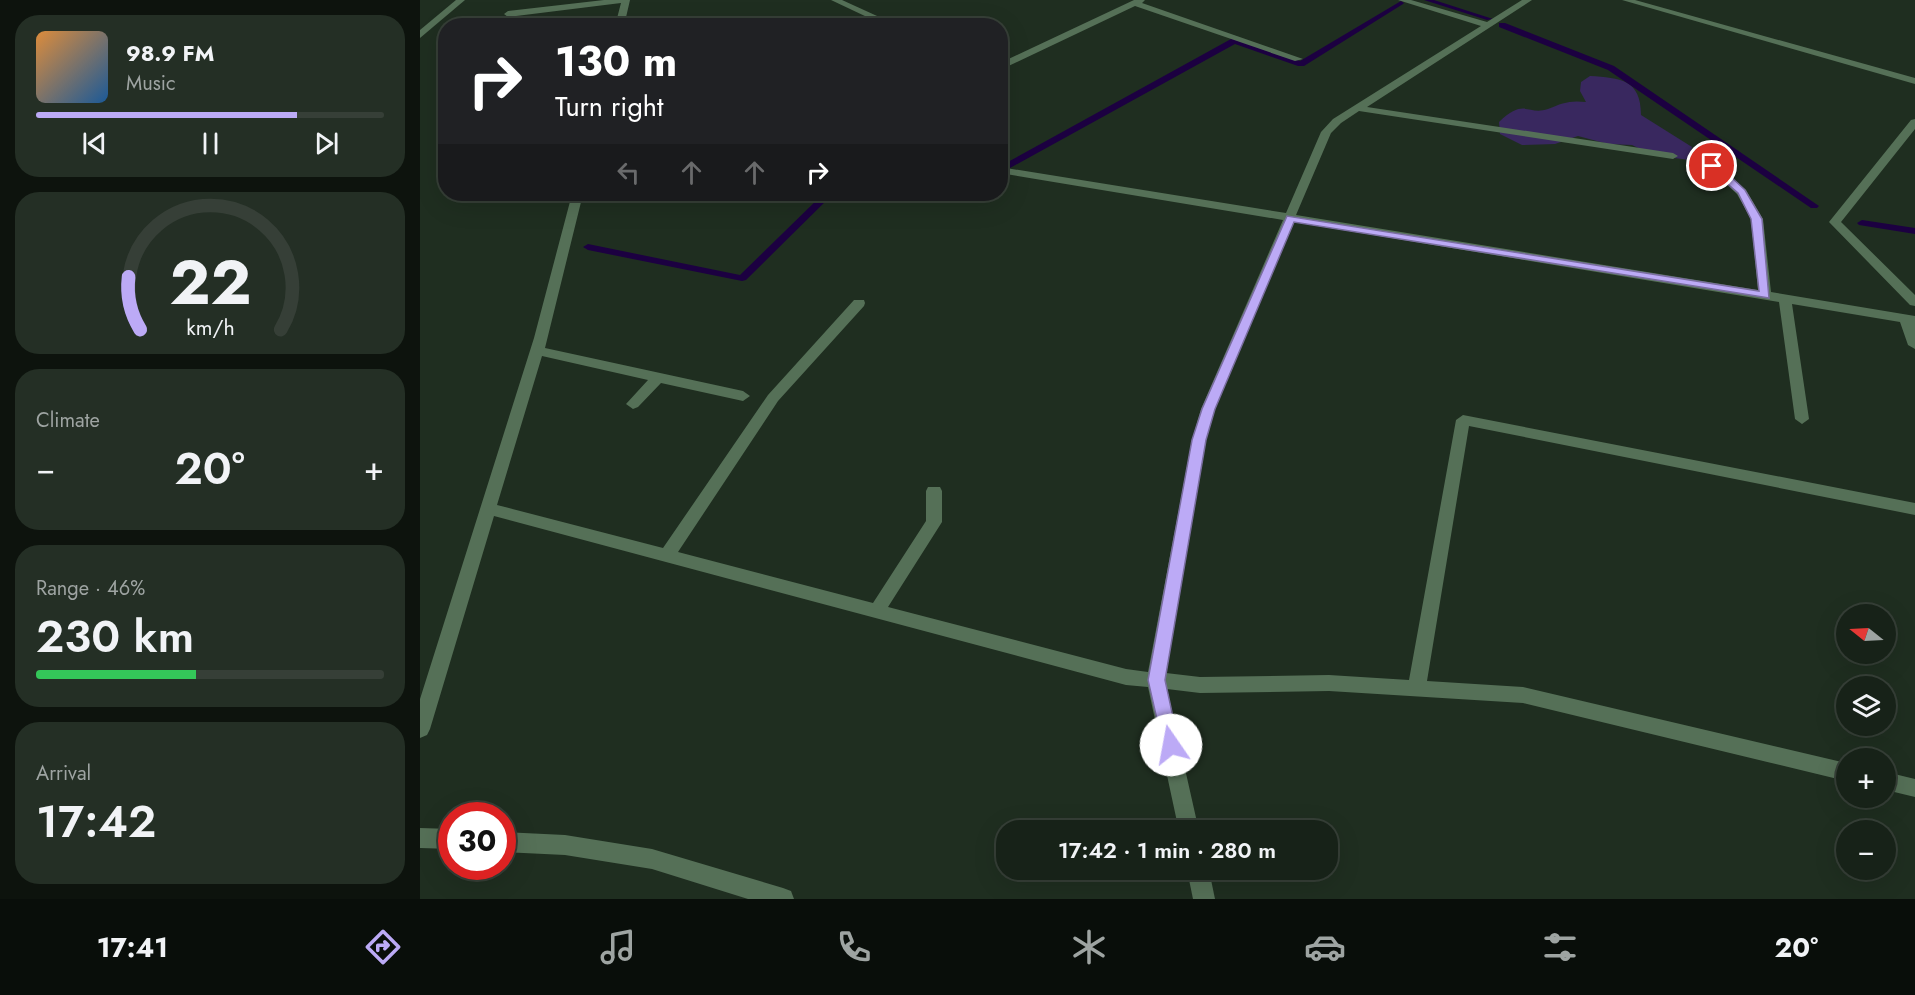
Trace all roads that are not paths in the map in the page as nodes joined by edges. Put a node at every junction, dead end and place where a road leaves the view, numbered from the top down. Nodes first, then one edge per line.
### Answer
1 (461, 0) edge
2 (626, 0) edge
3 (834, 0) edge
4 (1112, 0) edge
5 (1402, 0) edge
6 (1528, 0) edge
7 (1626, 0) edge
8 (1135, 3) edge
9 (508, 14) dead end
10 (440, 18) edge
11 (621, 18) edge
12 (877, 18) edge
13 (438, 20) edge
14 (1487, 25) junction
15 (420, 35) edge
16 (1298, 59) dead end
17 (1008, 63) edge
18 (1915, 81) edge
19 (1356, 108) junction
20 (1915, 122) edge
21 (1698, 152) dead end
22 (1673, 156) dead end
23 (1008, 171) edge
24 (575, 201) edge
25 (1290, 218) junction
26 (1765, 295) junction
27 (1785, 299) junction
28 (1915, 302) edge
29 (859, 303) dead end
30 (1910, 319) edge
31 (1915, 345) edge
32 (537, 351) junction
33 (658, 378) junction
34 (743, 396) dead end
35 (633, 404) dead end
36 (1802, 419) dead end
37 (934, 491) dead end
38 (490, 509) junction
39 (1915, 509) edge
40 (667, 555) junction
41 (876, 612) junction
42 (1156, 680) junction
43 (1417, 687) junction
44 (420, 729) edge
45 (1836, 770) edge
46 (1896, 783) edge
47 (1915, 788) edge
48 (1188, 820) edge
49 (420, 838) edge
50 (438, 839) edge
51 (516, 842) edge
52 (1200, 880) edge
53 (783, 899) edge
54 (1204, 899) edge

1 - 10 street
2 - 9 street
2 - 11 street
3 - 12 street
4 - 8 street
5 - 14 street
6 - 14 street
7 - 18 street
8 - 16 street
8 - 17 street
13 - 15 street
14 - 19 street
19 - 22 street
19 - 25 street
20 - 28 street
21 - 26 street
23 - 25 street
24 - 32 street
25 - 26 street
25 - 42 street
26 - 27 street
27 - 30 street
27 - 36 street
29 - 40 street
30 - 31 street
32 - 33 street
32 - 38 street
33 - 34 street
33 - 35 street
37 - 41 street
38 - 40 street
38 - 44 street
39 - 43 street
40 - 41 street
41 - 42 street
42 - 43 street
42 - 48 street
43 - 45 street
46 - 47 street
49 - 50 street
51 - 53 street
52 - 54 street

